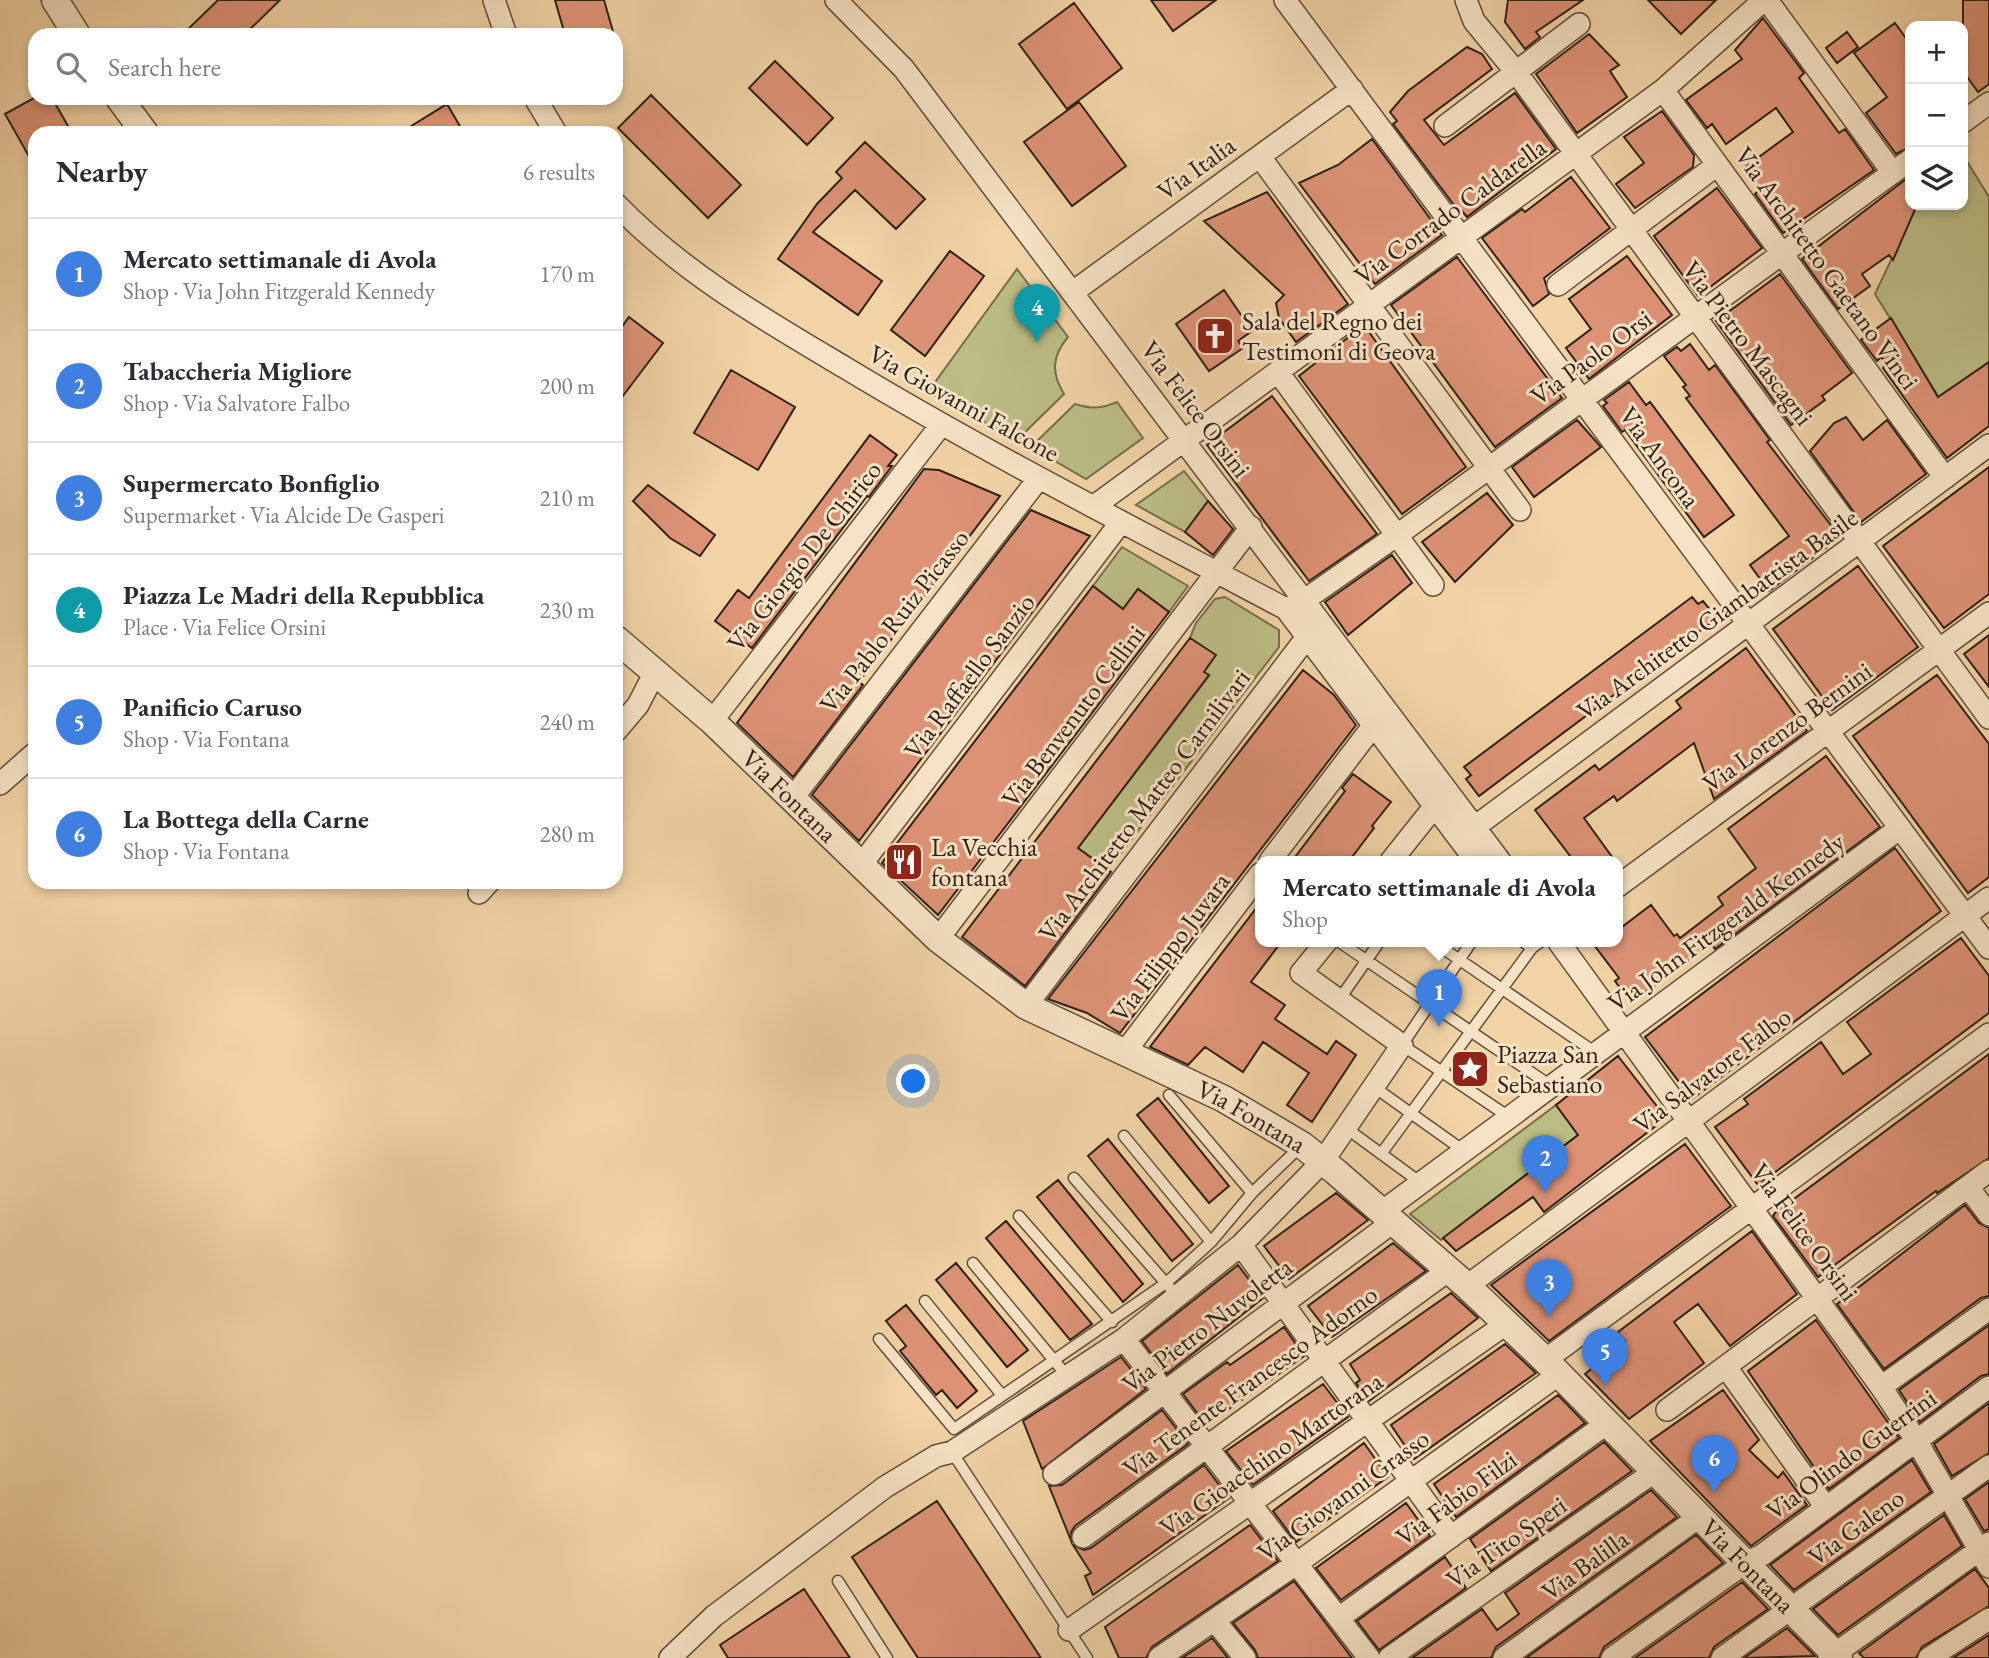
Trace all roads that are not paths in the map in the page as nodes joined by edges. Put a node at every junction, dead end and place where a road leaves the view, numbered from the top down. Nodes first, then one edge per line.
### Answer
1 (55, 0) edge
2 (494, 0) edge
3 (836, 0) edge
4 (1285, 0) edge
5 (1466, 0) edge
6 (1765, 0) edge
7 (1580, 24) dead end
8 (73, 28) edge
9 (504, 28) edge
10 (1516, 72) junction
11 (1352, 89) junction
12 (1663, 90) junction
13 (1987, 104) edge
14 (124, 105) edge
15 (539, 105) edge
16 (1968, 118) edge
17 (140, 126) edge
18 (551, 126) edge
19 (1444, 126) dead end
20 (1575, 154) junction
21 (1260, 157) junction
22 (1717, 165) junction
23 (1902, 167) edge
24 (623, 211) edge
25 (1630, 231) junction
26 (1463, 236) junction
27 (1781, 253) junction
28 (1558, 285) dead end
29 (1073, 292) junction
30 (1369, 305) junction
31 (1694, 316) junction
32 (1278, 372) junction
33 (1583, 398) junction
34 (941, 425) junction
35 (1184, 441) junction
36 (1989, 445) edge
37 (1488, 467) junction
38 (1039, 478) junction
39 (1945, 478) junction
40 (1093, 507) junction
41 (1520, 510) dead end
42 (1121, 522) junction
43 (1251, 527) junction
44 (1396, 536) junction
45 (1861, 542) junction
46 (1217, 572) junction
47 (1433, 585) dead end
48 (1306, 599) junction
49 (1286, 609) junction
50 (1989, 612) edge
51 (1749, 625) junction
52 (1307, 637) junction
53 (623, 644) edge
54 (1938, 650) junction
55 (656, 670) junction
56 (1989, 718) edge
57 (712, 721) junction
58 (623, 723) edge
59 (1373, 726) junction
60 (1828, 731) junction
61 (28, 759) edge
62 (0, 784) edge
63 (792, 799) junction
64 (1434, 807) junction
65 (1476, 826) junction
66 (1900, 828) junction
67 (1274, 856) edge
68 (1399, 856) edge
69 (1472, 856) edge
70 (1497, 856) edge
71 (861, 864) junction
72 (1255, 882) edge
73 (1623, 882) edge
74 (1989, 898) edge
75 (1964, 916) junction
76 (938, 939) junction
77 (1321, 947) edge
78 (1347, 947) edge
79 (1376, 947) edge
80 (1441, 947) edge
81 (1468, 947) edge
82 (1562, 947) edge
83 (1532, 948) edge
84 (1989, 948) edge
85 (1367, 960) junction
86 (1460, 960) junction
87 (1503, 989) junction
88 (1339, 1000) junction
89 (1430, 1003) junction
90 (1026, 1006) junction
91 (1471, 1031) junction
92 (1622, 1033) junction
93 (1989, 1034) edge
94 (1402, 1045) junction
95 (1596, 1052) junction
96 (1124, 1053) junction
97 (1442, 1072) junction
98 (1551, 1086) junction
99 (1374, 1087) junction
100 (1169, 1095) dead end
101 (1411, 1113) junction
102 (1509, 1117) junction
103 (1690, 1122) junction
104 (1346, 1128) junction
105 (1124, 1136) dead end
106 (1302, 1145) junction
107 (1464, 1151) junction
108 (1381, 1154) junction
109 (1323, 1161) junction
110 (1989, 1171) edge
111 (1074, 1178) dead end
112 (1421, 1182) junction
113 (1968, 1186) junction
114 (1252, 1193) junction
115 (1754, 1209) junction
116 (1989, 1215) edge
117 (1019, 1216) dead end
118 (1388, 1216) junction
119 (1211, 1242) junction
120 (1241, 1245) junction
121 (973, 1263) dead end
122 (1458, 1278) junction
123 (1171, 1289) junction
124 (1819, 1299) junction
125 (925, 1301) dead end
126 (1283, 1304) junction
127 (1989, 1308) edge
128 (1506, 1324) junction
129 (1118, 1331) junction
130 (879, 1339) dead end
131 (1324, 1361) junction
132 (1726, 1367) junction
133 (1061, 1368) junction
134 (1552, 1368) junction
135 (1881, 1387) junction
136 (1989, 1387) edge
137 (1163, 1393) junction
138 (1001, 1395) junction
139 (1667, 1410) dead end
140 (1367, 1421) junction
141 (1606, 1424) junction
142 (1916, 1440) junction
143 (1206, 1447) junction
144 (952, 1452) junction
145 (1989, 1466) edge
146 (1654, 1472) junction
147 (1054, 1474) dead end
148 (1410, 1480) junction
149 (1949, 1494) junction
150 (1249, 1504) junction
151 (1825, 1506) junction
152 (1699, 1517) junction
153 (1083, 1537) dead end
154 (1451, 1537) junction
155 (1986, 1553) edge
156 (1745, 1563) junction
157 (1296, 1564) junction
158 (838, 1581) dead end
159 (1791, 1610) junction
160 (1339, 1618) junction
161 (1989, 1619) edge
162 (1215, 1620) junction
163 (1069, 1630) junction
164 (1834, 1657) edge
165 (670, 1658) edge
166 (887, 1658) edge
167 (1087, 1658) edge
168 (1159, 1658) edge
169 (1245, 1658) edge
170 (1369, 1658) edge
171 (1389, 1658) edge
172 (1504, 1658) edge
173 (1612, 1658) edge
174 (1722, 1658) edge
175 (1929, 1658) edge

1 - 8 street
2 - 9 street
3 - 29 street, Via Felice Orsini
4 - 11 street, Via Ancona
5 - 10 street, Via Pietro Mascagni
6 - 12 street, Via Corrado Caldarella
6 - 23 street
7 - 10 street
10 - 19 street
10 - 20 street, Via Pietro Mascagni
11 - 21 street, Via Italia
11 - 26 street, Via Ancona
12 - 20 street, Via Corrado Caldarella
12 - 22 street, Via Architetto Gaetano Vinci
13 - 16 street
14 - 17 street
15 - 18 street
20 - 25 street, Via Pietro Mascagni
20 - 26 street, Via Corrado Caldarella
21 - 29 street, Via Italia
21 - 30 street
22 - 25 street
22 - 27 street, Via Architetto Gaetano Vinci
23 - 27 street, Via Paolo Orsi
24 - 34 street, Via Giovanni Falcone
25 - 28 street
25 - 31 street, Via Pietro Mascagni
26 - 30 street, Via Corrado Caldarella
26 - 33 street, Via Ancona
27 - 31 street, Via Paolo Orsi
27 - 39 street, Via Architetto Gaetano Vinci
29 - 35 street, Via Felice Orsini
30 - 32 street, Via Corrado Caldarella
30 - 37 street
31 - 33 street, Via Paolo Orsi
31 - 45 street, Via Pietro Mascagni
32 - 35 street, Via Corrado Caldarella
32 - 44 street
33 - 37 street, Via Paolo Orsi
33 - 51 street, Via Ancona
34 - 38 street, Via Giovanni Falcone
34 - 57 street, Via Giorgio De Chirico
35 - 40 street, Via Corrado Caldarella
35 - 43 street, Via Felice Orsini
36 - 39 street, Via Architetto Giambattista Basile
37 - 41 street
37 - 44 street, Via Paolo Orsi
38 - 40 street, Via Giovanni Falcone
38 - 63 street, Via Pablo Ruiz Picasso
39 - 45 street, Via Architetto Giambattista Basile
40 - 42 street, Via Giovanni Falcone
42 - 46 street, Via Giovanni Falcone
42 - 71 street, Via Raffaello Sanzio
43 - 46 street, Via Benvenuto Cellini
43 - 48 street, Via Felice Orsini
44 - 47 street
44 - 48 street, Via Paolo Orsi
45 - 51 street, Via Architetto Giambattista Basile
45 - 54 street, Via Pietro Mascagni
46 - 49 street, Via Giovanni Falcone
46 - 76 street, Via Benvenuto Cellini
48 - 49 street
48 - 65 street, Via Felice Orsini
49 - 52 street
50 - 54 street, Via Lorenzo Bernini
51 - 60 street, Via Ancona
51 - 65 street, Via Architetto Giambattista Basile
52 - 59 street
52 - 90 street, Via Architetto Matteo Carnilivari
53 - 55 street, Via Fontana
54 - 56 street, Via Pietro Mascagni
54 - 60 street, Via Lorenzo Bernini
55 - 57 street, Via Fontana
55 - 58 street
57 - 63 street, Via Fontana
59 - 64 street
59 - 67 street
60 - 66 street, Via Ancona
60 - 73 street, Via Lorenzo Bernini
61 - 62 street
63 - 71 street, Via Fontana
64 - 68 street
64 - 69 street
65 - 70 street, Via Felice Orsini
66 - 75 street, Via Ancona
66 - 92 street, Via John Fitzgerald Kennedy
71 - 76 street, Via Fontana
72 - 96 street, Via Filippo Juvara
74 - 75 street, Via Salvatore Falbo
75 - 84 street, Via Ancona
75 - 103 street, Via Salvatore Falbo
76 - 90 street, Via Fontana
77 - 88 street
78 - 85 lane
79 - 85 lane
80 - 86 lane
81 - 86 lane
82 - 92 street, Via Felice Orsini
83 - 87 lane
85 - 88 lane
85 - 89 lane
86 - 87 lane
86 - 89 lane
87 - 91 lane
87 - 95 lane
88 - 94 street
89 - 91 lane
89 - 94 lane
90 - 96 street, Via Fontana
91 - 97 lane
91 - 98 lane
92 - 95 street, Via John Fitzgerald Kennedy
92 - 103 street, Via Felice Orsini
93 - 115 street, Via Giovanni Grasso
94 - 97 lane
94 - 99 street
95 - 98 street, Via John Fitzgerald Kennedy
96 - 106 street, Via Fontana
97 - 101 lane
97 - 102 lane
98 - 102 street, Via John Fitzgerald Kennedy
99 - 101 lane
99 - 104 street
100 - 114 lane
101 - 107 lane
101 - 108 lane
102 - 107 street, Via John Fitzgerald Kennedy
103 - 115 street, Via Felice Orsini
103 - 122 street, Via Salvatore Falbo
104 - 108 lane
104 - 109 street
105 - 119 lane
106 - 109 street, Via Fontana
106 - 114 lane
107 - 112 street, Via John Fitzgerald Kennedy
108 - 112 lane
109 - 118 street, Via Fontana
109 - 120 street
110 - 113 street
111 - 123 lane
112 - 118 street, Via John Fitzgerald Kennedy
113 - 116 street
113 - 124 street
114 - 119 lane
115 - 124 street, Via Felice Orsini
115 - 134 street, Via Giovanni Grasso
117 - 129 lane
118 - 122 street, Via Fontana
118 - 126 street, Via Pietro Nuvoletta
119 - 123 lane
120 - 123 street
120 - 126 street
121 - 133 lane
122 - 128 street, Via Fontana
122 - 131 street, Via Tenente Francesco Adorno
123 - 129 street
124 - 132 street
124 - 135 street, Via Felice Orsini
125 - 138 lane
126 - 131 street
126 - 137 street, Via Pietro Nuvoletta
127 - 135 street
128 - 134 street, Via Fontana
128 - 140 street, Via Gioacchino Martorana
129 - 133 street
129 - 137 street
130 - 138 lane
131 - 140 street
131 - 143 street, Via Tenente Francesco Adorno
132 - 139 street
132 - 151 street
133 - 138 lane
133 - 144 street
134 - 141 street, Via Fontana
134 - 148 street, Via Giovanni Grasso
135 - 142 street, Via Felice Orsini
136 - 142 street, Via Olindo Guerrini
137 - 143 street
137 - 147 street, Via Pietro Nuvoletta
140 - 148 street
140 - 150 street, Via Gioacchino Martorana
141 - 146 street, Via Fontana
141 - 154 street, Via Fabio Filzi
142 - 149 street, Via Felice Orsini
142 - 151 street, Via Olindo Guerrini
143 - 150 street
143 - 153 street, Via Tenente Francesco Adorno
144 - 163 lane
144 - 165 street
145 - 149 street, Via Galeno
146 - 152 street, Via Fontana
146 - 171 street, Via Tito Speri
148 - 154 street
148 - 157 street, Via Giovanni Grasso
149 - 155 street, Via Felice Orsini
149 - 159 street, Via Galeno
150 - 157 street
150 - 163 street, Via Gioacchino Martorana
151 - 156 street, Via Olindo Guerrini
152 - 156 street, Via Fontana
152 - 172 street, Via Balilla
154 - 160 street, Via Fabio Filzi
155 - 164 street
156 - 159 street, Via Fontana
156 - 173 street, Via Olindo Guerrini
157 - 160 street
157 - 162 street, Via Giovanni Grasso
158 - 166 lane
159 - 164 street, Via Fontana
159 - 174 street, Via Galeno
160 - 170 street
161 - 175 street
162 - 168 street, Via Giovanni Grasso
162 - 169 street
163 - 167 lane

